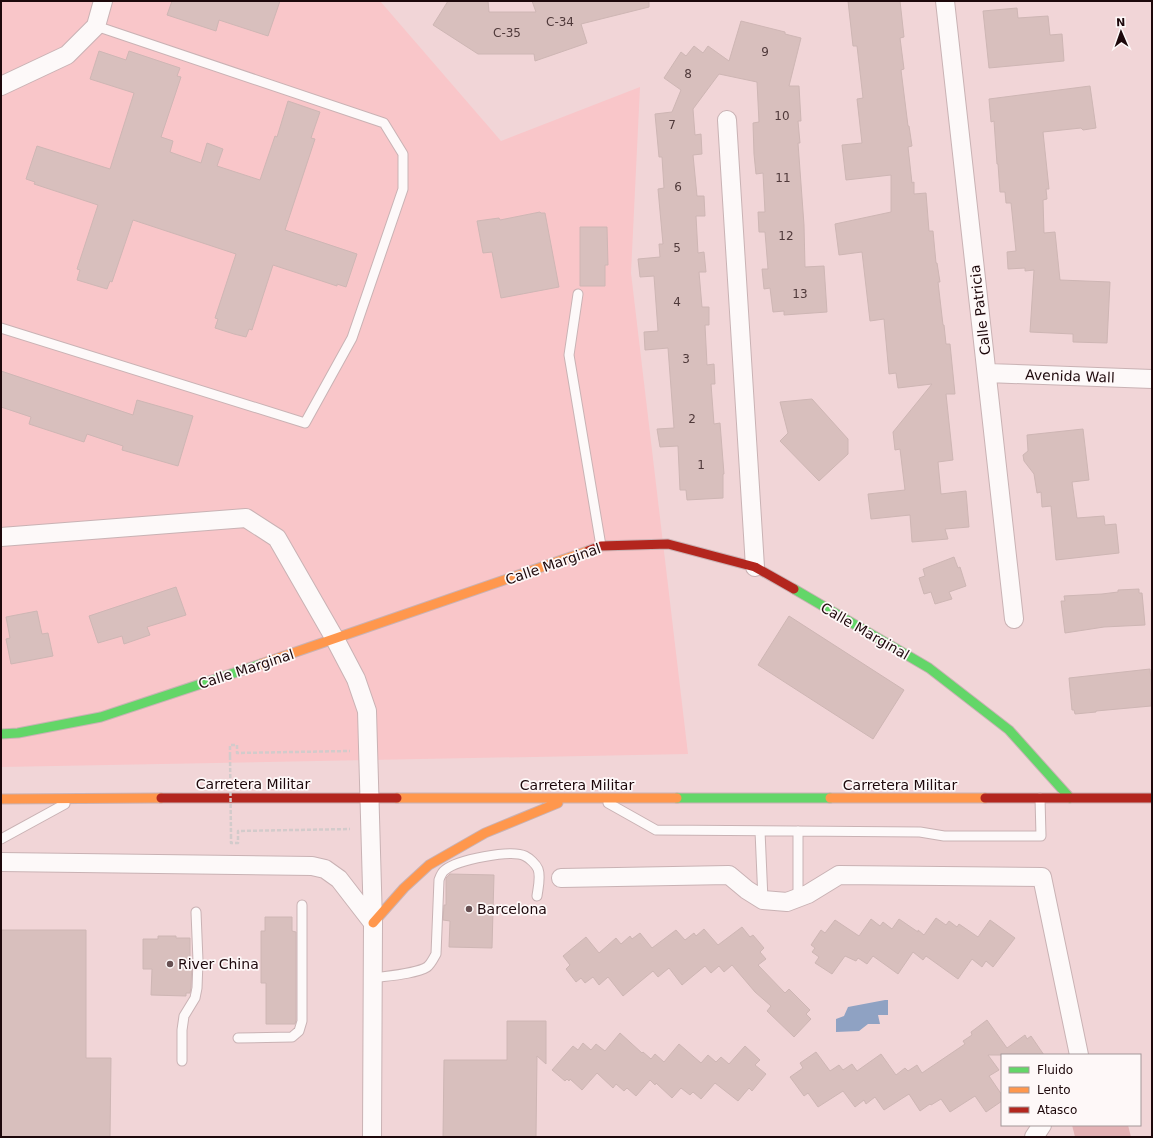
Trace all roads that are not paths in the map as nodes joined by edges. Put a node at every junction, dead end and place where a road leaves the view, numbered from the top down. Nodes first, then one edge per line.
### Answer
1 (103, 1) edge
2 (945, 1) edge
3 (96, 26) junction
4 (1, 86) edge
5 (727, 120) dead end
6 (578, 294) dead end
7 (1, 328) edge
8 (987, 374) junction
9 (1152, 379) edge
10 (1, 537) edge
11 (602, 546) junction
12 (755, 567) junction
13 (1014, 619) dead end
14 (335, 639) junction
15 (1, 734) edge
16 (76, 798) junction
17 (370, 798) junction
18 (1040, 798) junction
19 (1070, 798) junction
20 (1152, 798) edge
21 (1, 799) edge
22 (568, 799) junction
23 (599, 799) junction
24 (760, 831) junction
25 (798, 831) junction
26 (1, 839) edge
27 (1, 862) edge
28 (561, 878) dead end
29 (537, 896) dead end
30 (798, 898) junction
31 (764, 900) junction
32 (302, 905) dead end
33 (196, 912) dead end
34 (373, 923) junction
35 (373, 978) junction
36 (238, 1038) dead end
37 (1079, 1054) edge
38 (182, 1061) dead end
39 (1041, 1126) edge
40 (372, 1137) edge
41 (1034, 1137) edge

1 - 3 street
2 - 8 street, Calle Patricia
3 - 4 street
3 - 7 lane
5 - 12 street
6 - 11 lane
8 - 9 street, Avenida Wall
8 - 13 street, Calle Patricia
10 - 14 street
11 - 12 main road, Calle Marginal
11 - 14 main road, Calle Marginal
12 - 19 main road, Calle Marginal
14 - 15 main road, Calle Marginal
14 - 17 street
16 - 17 main road, Carretera Militar
16 - 21 main road, Carretera Militar
16 - 26 lane
17 - 22 main road, Carretera Militar
17 - 34 street
18 - 19 main road, Carretera Militar
18 - 23 main road, Carretera Militar
18 - 25 lane
19 - 20 main road, Carretera Militar
22 - 23 main road, Carretera Militar
22 - 34 main road
23 - 24 lane
24 - 25 lane
24 - 31 lane
25 - 30 lane
27 - 34 street
28 - 31 street
29 - 35 lane
30 - 31 street
30 - 37 street
32 - 36 lane
33 - 38 lane
34 - 35 street
35 - 40 street
39 - 41 street

